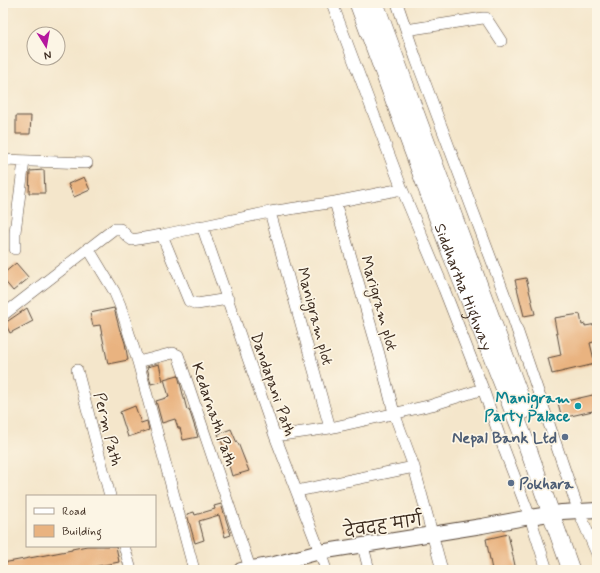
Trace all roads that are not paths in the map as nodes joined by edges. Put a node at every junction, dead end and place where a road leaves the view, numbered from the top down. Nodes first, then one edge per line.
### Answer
1 (332, 3) edge
2 (358, 3) edge
3 (375, 3) edge
4 (397, 3) edge
5 (406, 30) junction
6 (501, 41) dead end
7 (3, 160) edge
8 (24, 161) junction
9 (87, 163) dead end
10 (402, 189) junction
11 (335, 202) junction
12 (270, 212) junction
13 (202, 226) junction
14 (162, 235) junction
15 (88, 248) junction
16 (15, 249) dead end
17 (228, 299) junction
18 (3, 316) edge
19 (138, 362) junction
20 (77, 370) dead end
21 (483, 389) junction
22 (394, 413) junction
23 (330, 428) junction
24 (275, 436) junction
25 (414, 467) junction
26 (297, 491) junction
27 (110, 495) edge
28 (597, 510) edge
29 (579, 512) junction
30 (557, 513) junction
31 (530, 517) junction
32 (432, 534) junction
33 (363, 546) junction
34 (124, 547) edge
35 (320, 552) junction
36 (597, 554) edge
37 (274, 567) edge
38 (245, 569) edge
39 (131, 570) edge
40 (194, 570) edge
41 (326, 570) edge
42 (369, 570) edge
43 (442, 570) edge
44 (547, 570) edge
45 (571, 570) edge
46 (584, 570) edge

1 - 10 street
2 - 30 highway, Siddhartha Highway
3 - 30 highway, Siddhartha Highway
4 - 5 street
5 - 6 street
5 - 29 street
7 - 8 street
8 - 9 street
8 - 16 street
10 - 11 street
10 - 21 street
11 - 12 street
11 - 22 street, Marigram plot
12 - 13 street
12 - 23 street, Manigram plot
13 - 14 street
13 - 17 street, Dandapani Path
14 - 15 street
14 - 17 street
15 - 18 street
15 - 19 street
17 - 24 street, Dandapani Path
19 - 38 street, Kedarnath Path
19 - 40 street
20 - 27 street, Perm Path
21 - 22 street
21 - 31 street
22 - 23 street
22 - 25 street, Marigram plot
23 - 24 street
24 - 26 street, Dandapani Path
25 - 26 street
25 - 32 street, Marigram plot
26 - 35 street, Dandapani Path
28 - 29 main road, देवदह मार्ग
29 - 30 main road, देवदह मार्ग
29 - 36 street
30 - 31 main road, देवदह मार्ग
30 - 45 highway, Siddhartha Highway
30 - 46 highway, Siddhartha Highway
31 - 32 main road, देवदह मार्ग
31 - 44 street
32 - 33 main road, देवदह मार्ग
32 - 43 street, Marigram plot
33 - 35 main road, देवदह मार्ग
33 - 42 street
34 - 39 street
35 - 37 main road, देवदह मार्ग
35 - 41 street, Dandapani Path
37 - 38 main road, देवदह मार्ग

